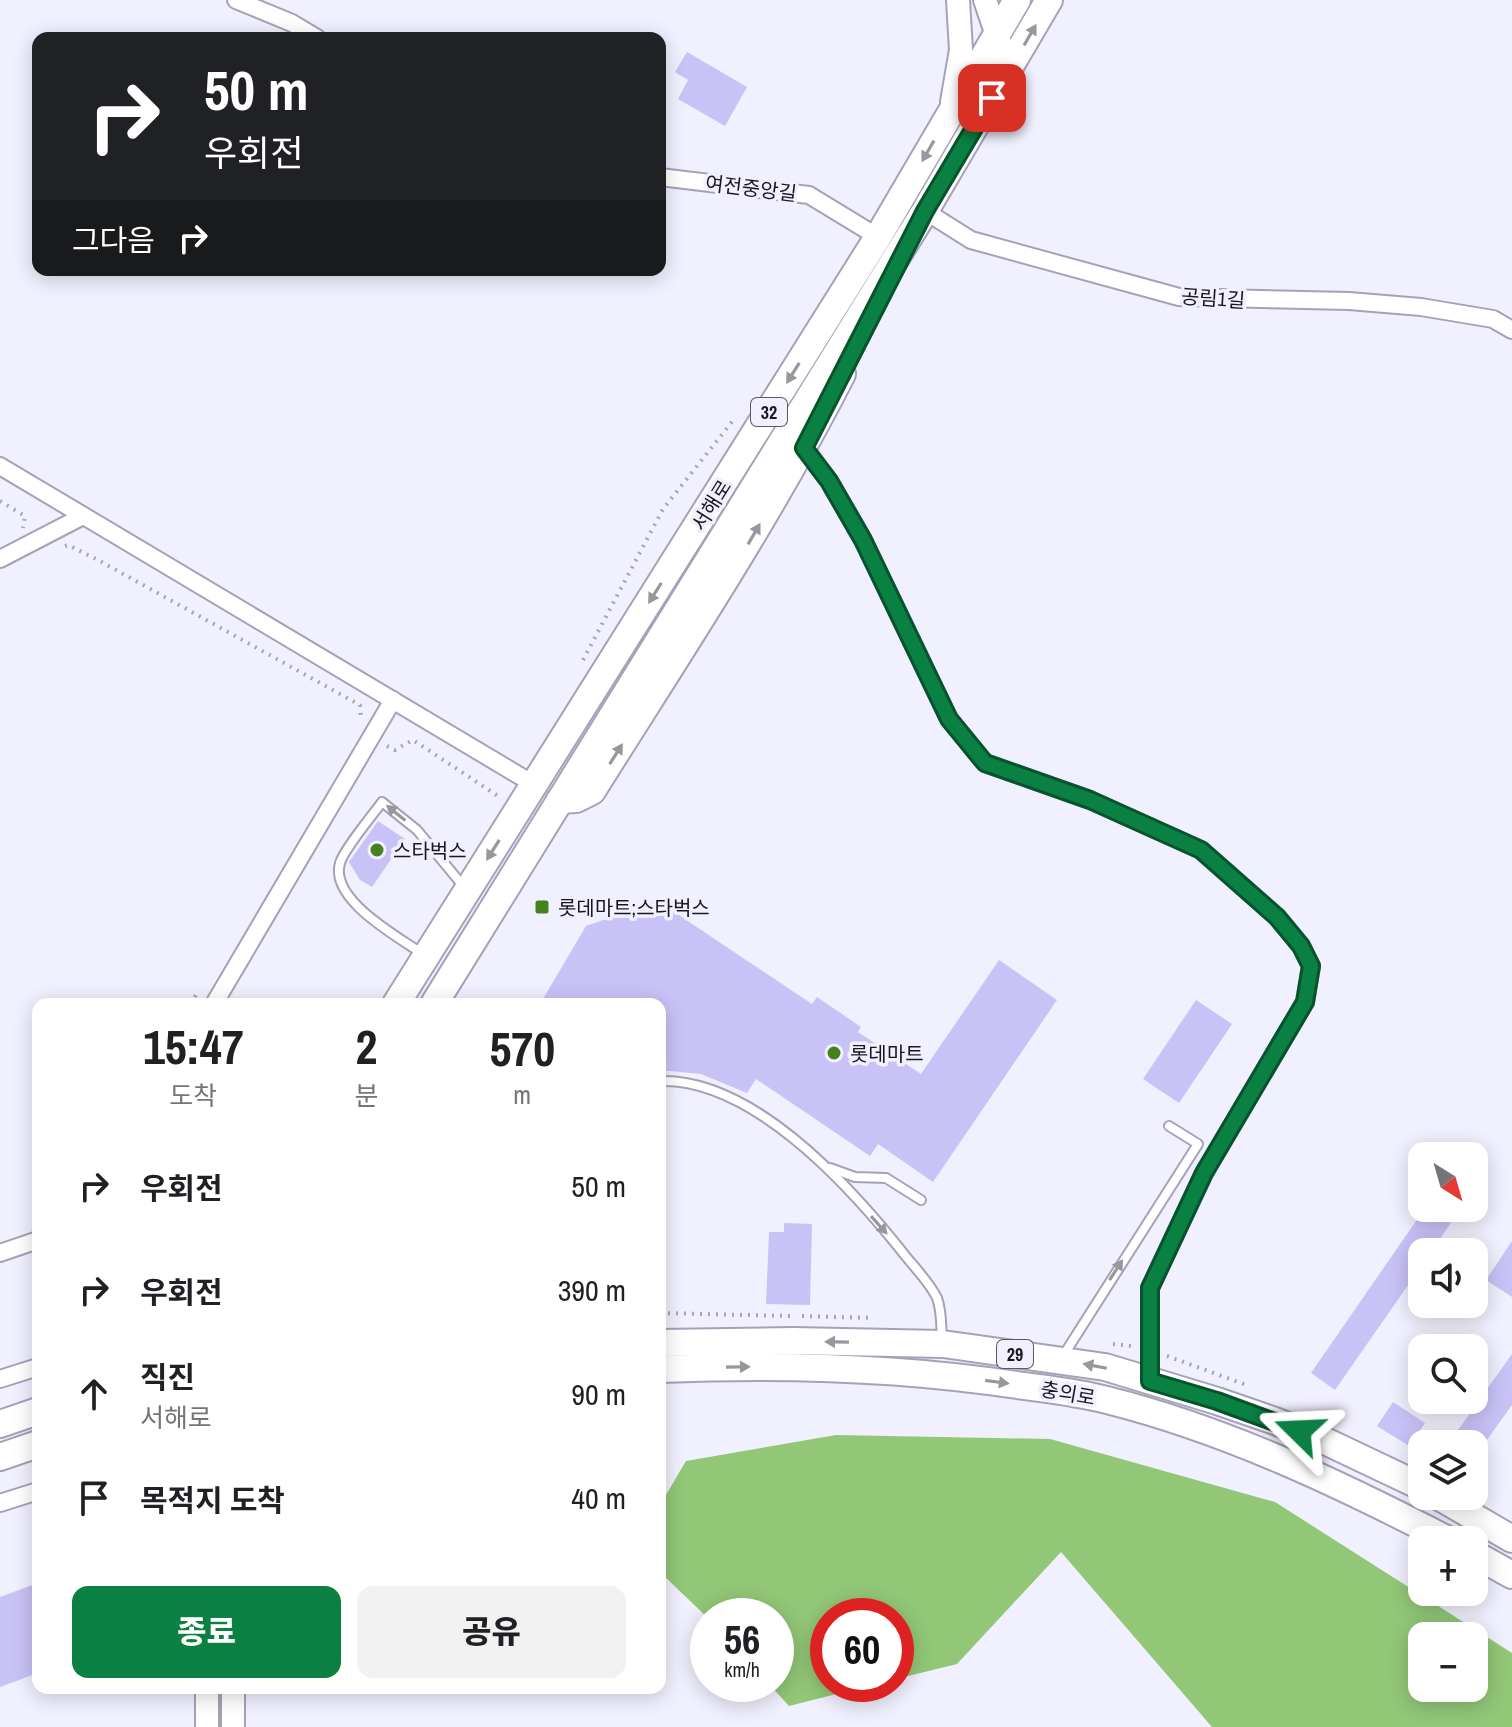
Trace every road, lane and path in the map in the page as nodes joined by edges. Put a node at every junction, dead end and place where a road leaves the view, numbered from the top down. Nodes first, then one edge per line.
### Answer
1 (236, 0) edge
2 (958, 0) edge
3 (985, 0) edge
4 (1017, 0) edge
5 (1049, 0) edge
6 (307, 32) edge
7 (996, 35) junction
8 (1009, 70) junction
9 (949, 115) junction
10 (666, 178) edge
11 (925, 211) junction
12 (878, 237) junction
13 (1512, 330) edge
14 (804, 448) junction
15 (0, 466) edge
16 (663, 509) dead end
17 (671, 514) dead end
18 (83, 516) junction
19 (0, 559) edge
20 (98, 560) dead end
21 (393, 700) junction
22 (360, 705) dead end
23 (372, 736) junction
24 (535, 785) junction
25 (560, 800) junction
26 (505, 801) dead end
27 (467, 891) junction
28 (426, 956) junction
29 (218, 998) edge
30 (400, 998) edge
31 (440, 998) edge
32 (666, 1081) edge
33 (1169, 1126) dead end
34 (828, 1167) junction
35 (921, 1200) dead end
36 (32, 1242) edge
37 (0, 1253) edge
38 (666, 1343) edge
39 (943, 1344) junction
40 (1060, 1360) junction
41 (32, 1369) edge
42 (666, 1369) edge
43 (0, 1379) edge
44 (1150, 1381) junction
45 (32, 1413) edge
46 (0, 1424) edge
47 (32, 1446) edge
48 (1354, 1454) junction
49 (0, 1457) edge
50 (1408, 1480) edge
51 (1339, 1485) junction
52 (32, 1493) edge
53 (0, 1503) edge
54 (1462, 1510) edge
55 (1420, 1526) edge
56 (1512, 1539) edge
57 (1488, 1562) edge
58 (1512, 1575) edge
59 (207, 1694) edge
60 (233, 1694) edge
61 (207, 1727) edge
62 (233, 1727) edge

1 - 6 street
2 - 9 main road
3 - 7 main road
4 - 7 main road, 서해로 / 32
8 -> 5 main road, 서해로 / 32
7 - 8 main road
7 - 9 main road, 서해로 / 32
8 - 11 main road, 서해로 / 32
9 -> 12 main road, 서해로 / 32
10 - 12 street, 여전중앙길
11 - 13 street, 공림1길
11 - 14 main road
11 - 25 main road, 서해로 / 32
12 -> 24 main road, 서해로 / 32
25 -> 14 main road
14 - 44 street
15 - 18 street
16 - 17 path
18 - 19 street
18 - 21 street
20 - 22 path
21 - 23 street
21 - 24 street
23 - 26 path
23 - 29 street
24 -> 27 main road, 서해로 / 32
25 - 31 main road, 서해로 / 32
27 - 28 main road, 서해로 / 32
27 -> 28 lane
28 - 30 main road, 서해로 / 32
32 - 34 lane
40 -> 33 lane
34 - 35 lane
34 -> 39 lane
36 - 37 street
39 -> 38 main road, 충의로 / 29
39 - 40 main road, 충의로 / 29
44 -> 40 main road, 충의로 / 29
41 - 43 street
42 -> 51 main road, 충의로 / 29
44 - 48 main road, 충의로 / 29
45 - 46 main road
47 - 49 main road
48 - 50 main road, 충의로 / 29
48 - 51 main road
51 - 55 main road, 충의로 / 29
52 - 53 street
54 - 56 main road
57 - 58 main road
59 - 61 main road
60 - 62 main road

